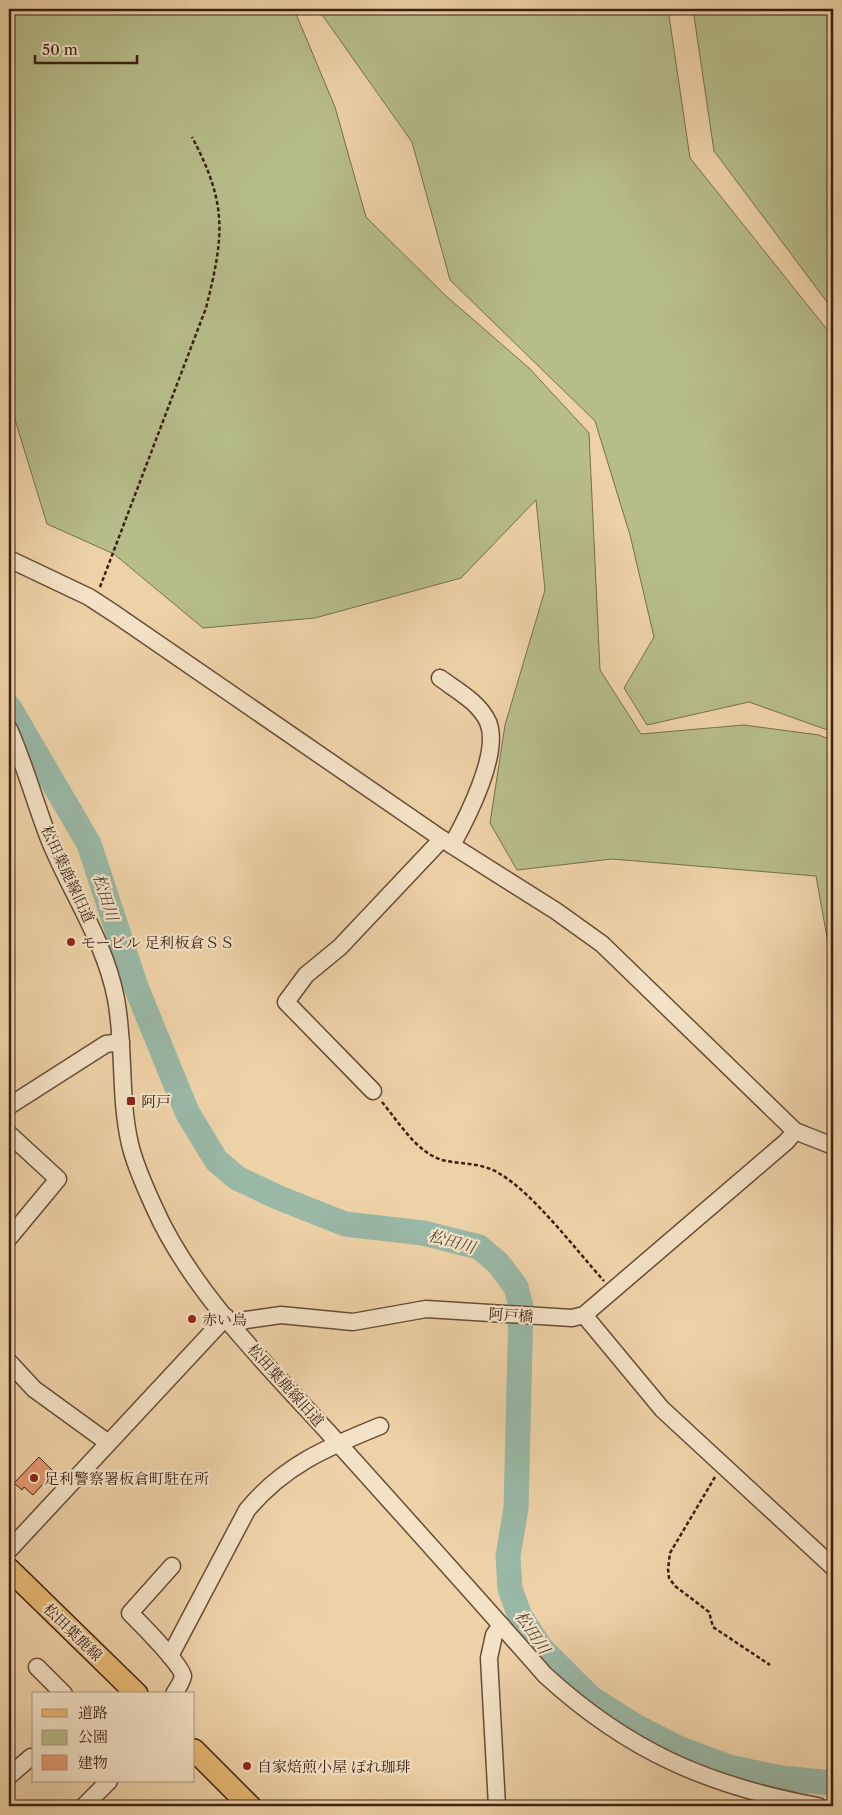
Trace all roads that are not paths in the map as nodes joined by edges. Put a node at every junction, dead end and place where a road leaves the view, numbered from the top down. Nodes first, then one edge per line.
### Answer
1 (9, 559) edge
2 (440, 678) dead end
3 (9, 729) edge
4 (447, 842) junction
5 (121, 1042) junction
6 (373, 1091) road end
7 (9, 1106) edge
8 (795, 1132) junction
9 (9, 1134) edge
10 (833, 1146) edge
11 (9, 1238) edge
12 (584, 1315) junction
13 (230, 1321) junction
14 (9, 1362) edge
15 (380, 1426) dead end
16 (107, 1442) junction
17 (338, 1443) junction
18 (9, 1550) edge
19 (172, 1566) dead end
20 (833, 1567) edge
21 (9, 1569) edge
22 (501, 1625) junction
23 (170, 1656) junction
24 (37, 1667) dead end
25 (62, 1692) edge
26 (135, 1692) edge
27 (175, 1692) edge
28 (195, 1751) edge
29 (31, 1757) dead end
30 (9, 1776) edge
31 (108, 1782) edge
32 (84, 1806) edge
33 (250, 1806) edge
34 (497, 1806) edge
35 (818, 1806) edge

1 - 4 street
2 - 4 street
3 - 5 street, 松田葉鹿線旧道
4 - 6 street
4 - 8 street
5 - 7 street
5 - 13 street, 松田葉鹿線旧道
8 - 10 street
8 - 12 street
9 - 11 street
12 - 13 street, 阿戸橋
12 - 20 street
13 - 16 street
13 - 17 street, 松田葉鹿線旧道
14 - 16 street
15 - 17 street
16 - 18 street
17 - 22 street, 松田葉鹿線旧道
17 - 23 street
19 - 23 street
21 - 26 main road, 松田葉鹿線
22 - 34 street
22 - 35 street, 松田葉鹿線旧道
23 - 27 street
24 - 25 street
28 - 33 main road
29 - 30 street
31 - 32 street

